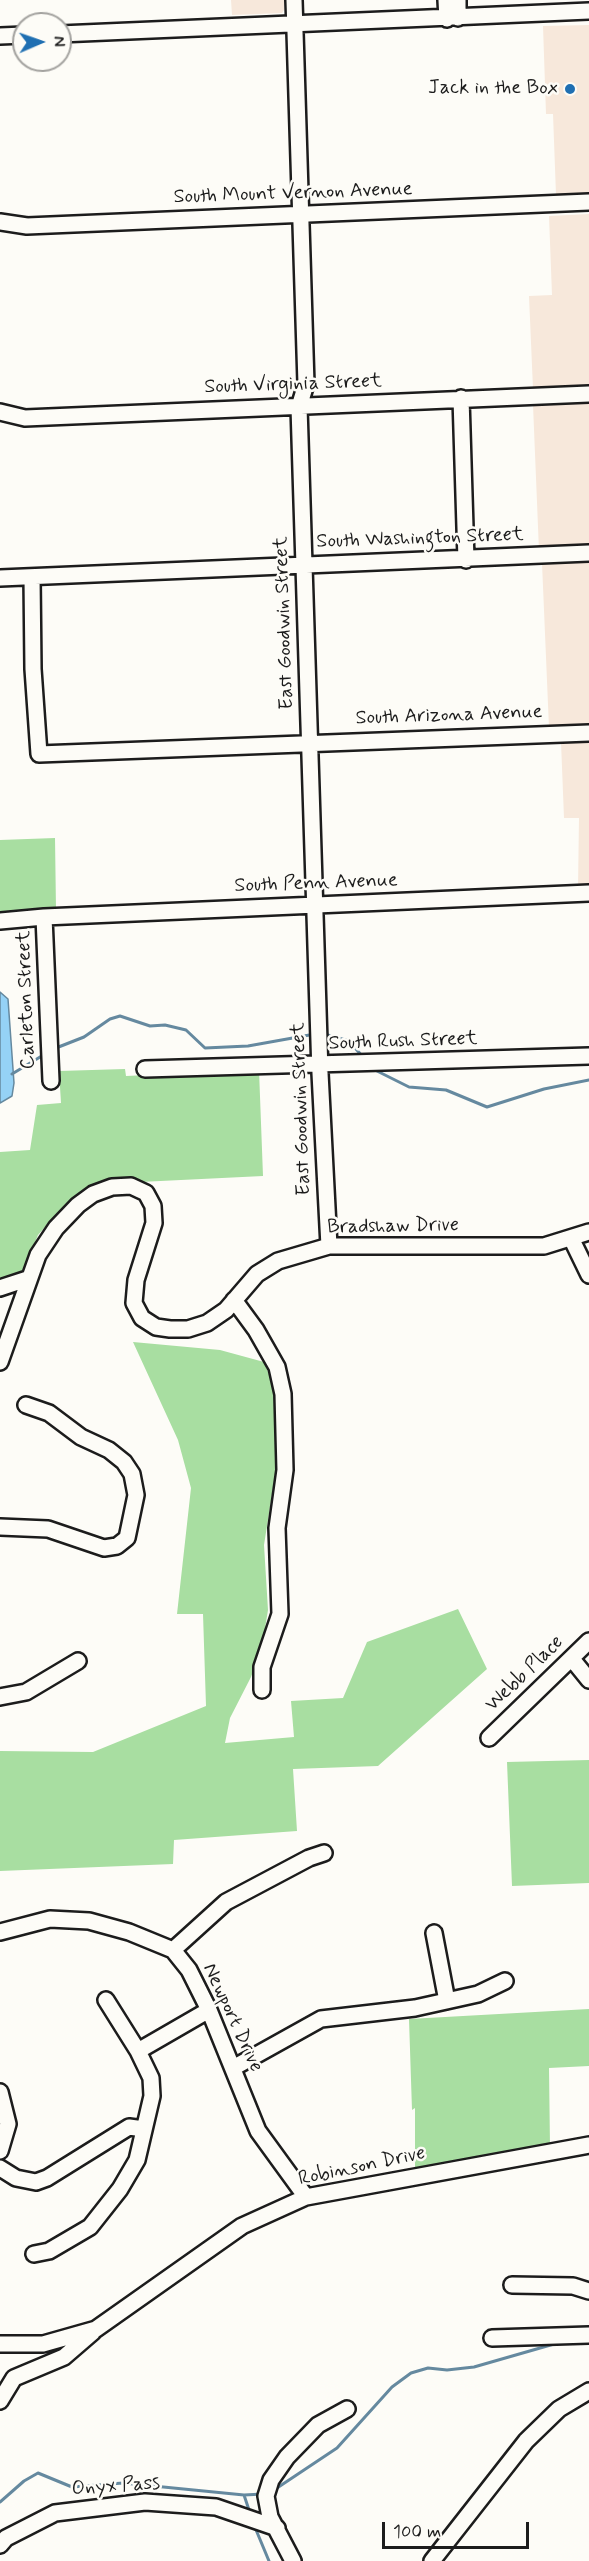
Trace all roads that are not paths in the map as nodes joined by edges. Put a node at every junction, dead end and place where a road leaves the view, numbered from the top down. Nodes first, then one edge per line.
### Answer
1 (294, 0) edge
2 (446, 0) edge
3 (458, 0) edge
4 (589, 11) edge
5 (452, 18) junction
6 (295, 24) junction
7 (72, 33) edge
8 (589, 202) edge
9 (300, 215) junction
10 (0, 222) edge
11 (589, 394) edge
12 (461, 398) junction
13 (299, 407) junction
14 (0, 412) edge
15 (589, 553) edge
16 (466, 560) junction
17 (305, 565) junction
18 (32, 577) junction
19 (0, 578) edge
20 (589, 733) edge
21 (310, 743) junction
22 (589, 893) edge
23 (316, 906) junction
24 (44, 917) junction
25 (0, 921) edge
26 (589, 1056) edge
27 (320, 1065) junction
28 (146, 1069) dead end
29 (51, 1081) dead end
30 (589, 1232) edge
31 (572, 1240) junction
32 (329, 1246) junction
33 (589, 1275) edge
34 (27, 1279) junction
35 (0, 1288) edge
36 (234, 1300) junction
37 (0, 1362) edge
38 (26, 1406) dead end
39 (0, 1527) edge
40 (589, 1641) edge
41 (572, 1659) junction
42 (78, 1660) dead end
43 (589, 1680) edge
44 (262, 1690) dead end
45 (0, 1697) edge
46 (489, 1738) dead end
47 (324, 1853) dead end
48 (0, 1932) edge
49 (434, 1933) dead end
50 (173, 1950) junction
51 (505, 1982) dead end
52 (106, 2000) dead end
53 (447, 2001) junction
54 (209, 2010) junction
55 (138, 2051) junction
56 (233, 2068) junction
57 (0, 2092) edge
58 (144, 2129) junction
59 (589, 2145) edge
60 (0, 2151) edge
61 (0, 2168) edge
62 (306, 2197) junction
63 (34, 2254) dead end
64 (512, 2285) dead end
65 (589, 2291) edge
66 (96, 2329) junction
67 (589, 2336) edge
68 (492, 2338) dead end
69 (0, 2344) edge
70 (589, 2391) edge
71 (0, 2401) edge
72 (347, 2409) dead end
73 (278, 2528) junction
74 (0, 2545) edge
75 (293, 2561) edge
76 (432, 2561) edge

1 - 6 street, East Goodwin Street
2 - 5 street
3 - 5 street
4 - 5 street
5 - 6 street
6 - 7 street
6 - 9 street, East Goodwin Street
8 - 9 street, South Mount Vernon Avenue
9 - 10 street, South Mount Vernon Avenue
9 - 13 street, East Goodwin Street
11 - 12 street, South Virginia Street
12 - 13 street, South Virginia Street
12 - 16 street
13 - 14 street, South Virginia Street
13 - 17 street, East Goodwin Street
15 - 16 street, South Washington Street
16 - 17 street, South Washington Street
17 - 18 street, South Washington Street
17 - 21 street, East Goodwin Street
18 - 19 street, South Washington Street
18 - 21 street, South Arizona Avenue
20 - 21 street, South Arizona Avenue
21 - 23 street, East Goodwin Street
22 - 23 street, South Penn Avenue
23 - 24 street, South Penn Avenue
23 - 27 street, East Goodwin Street
24 - 25 street, South Penn Avenue
24 - 29 street, Carleton Street
26 - 27 street, South Rush Street
27 - 28 street, South Rush Street
27 - 32 street, East Goodwin Street
30 - 31 street, Bradshaw Drive
31 - 32 street, Bradshaw Drive
31 - 33 street
32 - 36 street, Bradshaw Drive
34 - 35 street
34 - 36 street, Bradshaw Drive
34 - 37 street, Bradshaw Drive
36 - 44 street
38 - 39 street
40 - 41 street, Webb Place
41 - 43 street
41 - 46 street, Webb Place
42 - 45 street
47 - 50 street
48 - 50 street
49 - 53 street
50 - 54 street, Newport Drive
51 - 53 street
52 - 55 street
53 - 56 street
54 - 55 street
54 - 56 street, Newport Drive
55 - 58 street
56 - 62 street, Newport Drive
57 - 60 street
58 - 61 street
58 - 63 street
59 - 62 street, Robinson Drive
62 - 66 street, Robinson Drive
64 - 65 street
66 - 69 street, Robinson Drive
66 - 71 street
67 - 68 street
70 - 76 street
72 - 73 street
73 - 74 street, Onyx Pass
73 - 75 street

